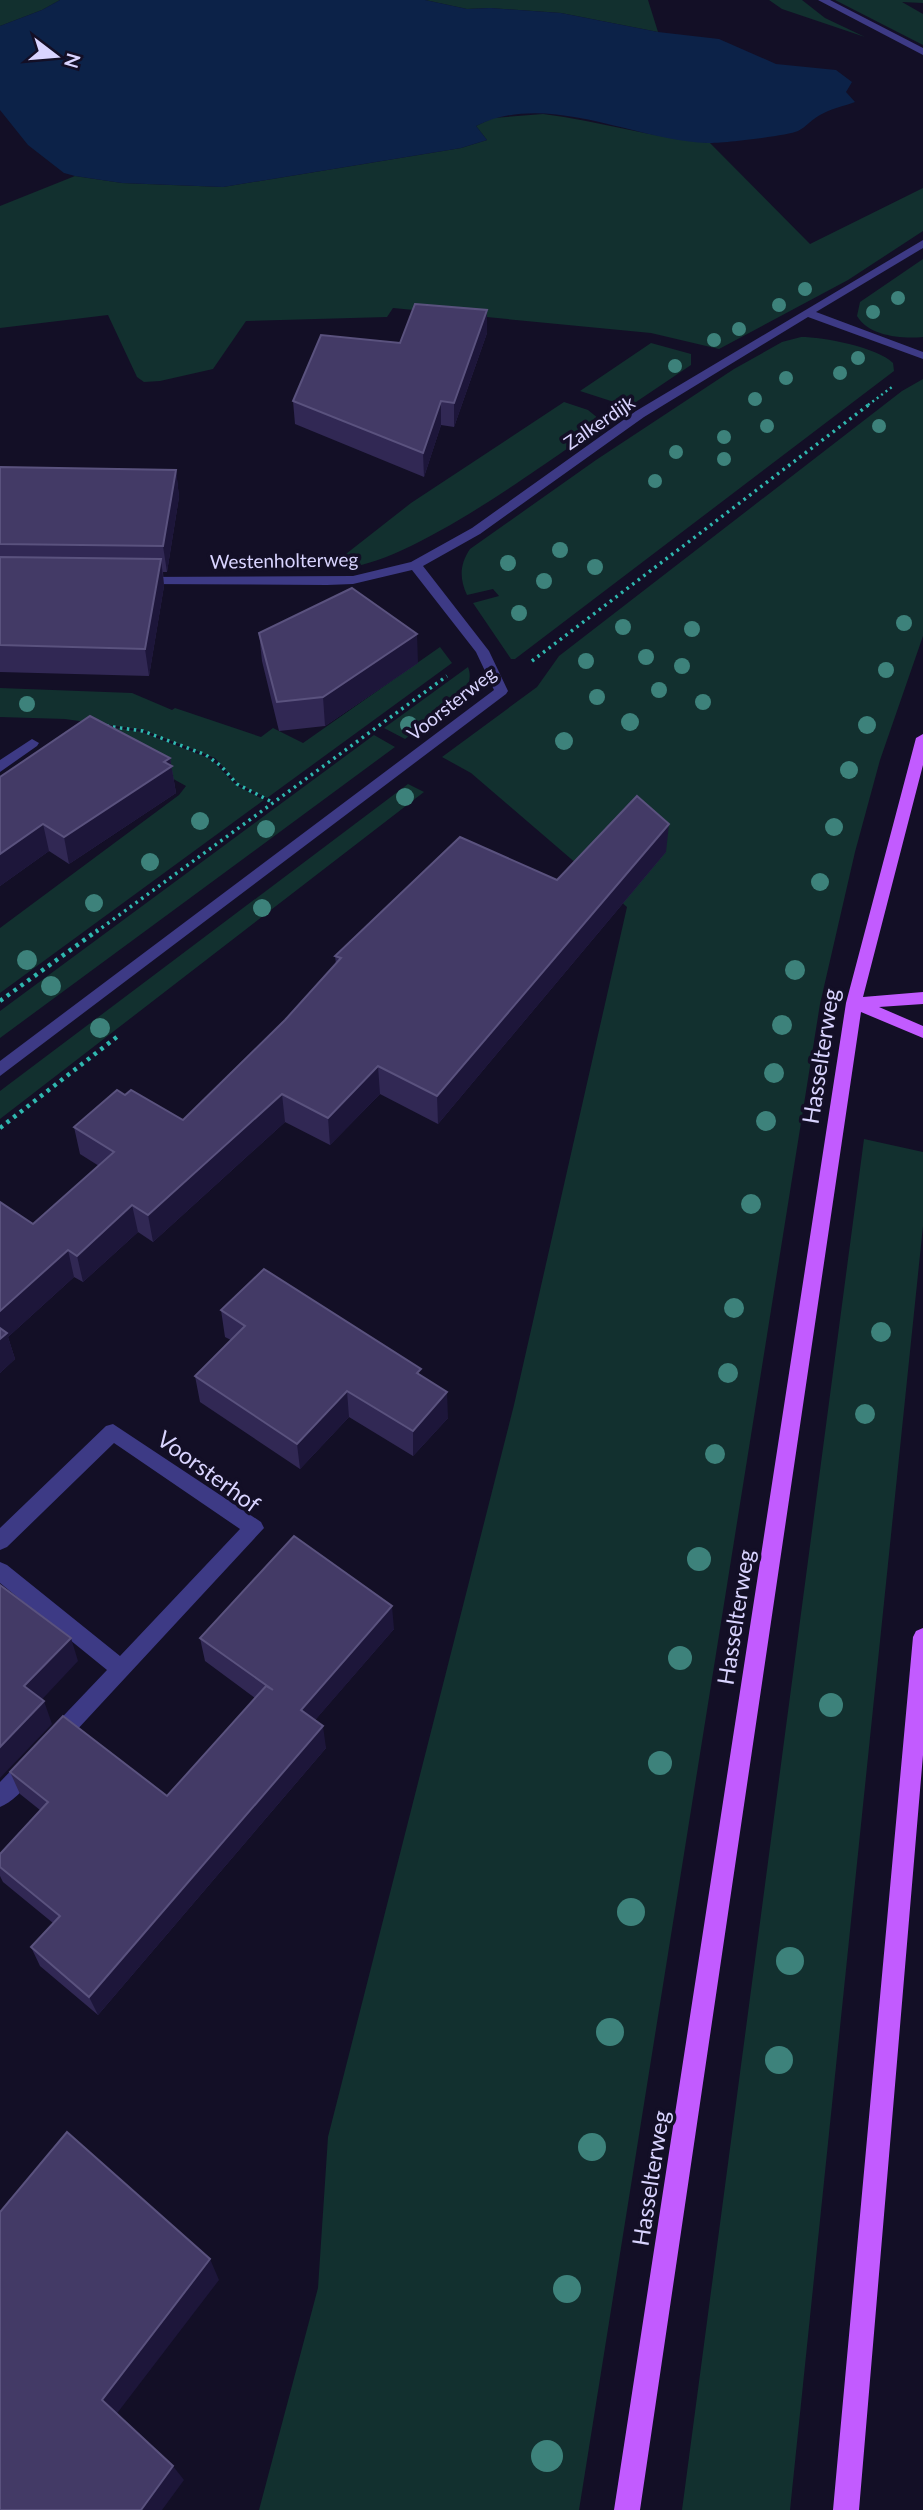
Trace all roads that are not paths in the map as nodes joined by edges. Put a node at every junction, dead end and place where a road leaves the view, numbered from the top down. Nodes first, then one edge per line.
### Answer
1 (823, 0) edge
2 (923, 52) edge
3 (923, 243) edge
4 (807, 313) junction
5 (923, 356) edge
6 (415, 565) junction
7 (123, 580) edge
8 (923, 738) edge
9 (32, 743) road end
10 (0, 767) edge
11 (923, 998) edge
12 (854, 1003) junction
13 (923, 1032) edge
14 (0, 1070) edge
15 (0, 1541) edge
16 (0, 1571) edge
17 (923, 1637) edge
18 (121, 1669) junction
19 (0, 1797) edge
20 (627, 2510) edge
21 (846, 2510) edge

1 - 2 street
3 - 4 street, Zalkerdijk
4 - 5 street
4 - 6 street, Zalkerdijk
6 - 7 street, Westenholterweg
6 - 14 street, Voorsterweg
8 - 12 main road, Hasselterweg
9 - 10 street
11 - 12 main road
12 - 13 main road
12 - 20 main road, Hasselterweg
15 - 18 street, Voorsterhof
16 - 18 street
17 - 21 main road
18 - 19 street, Voorsterhof

